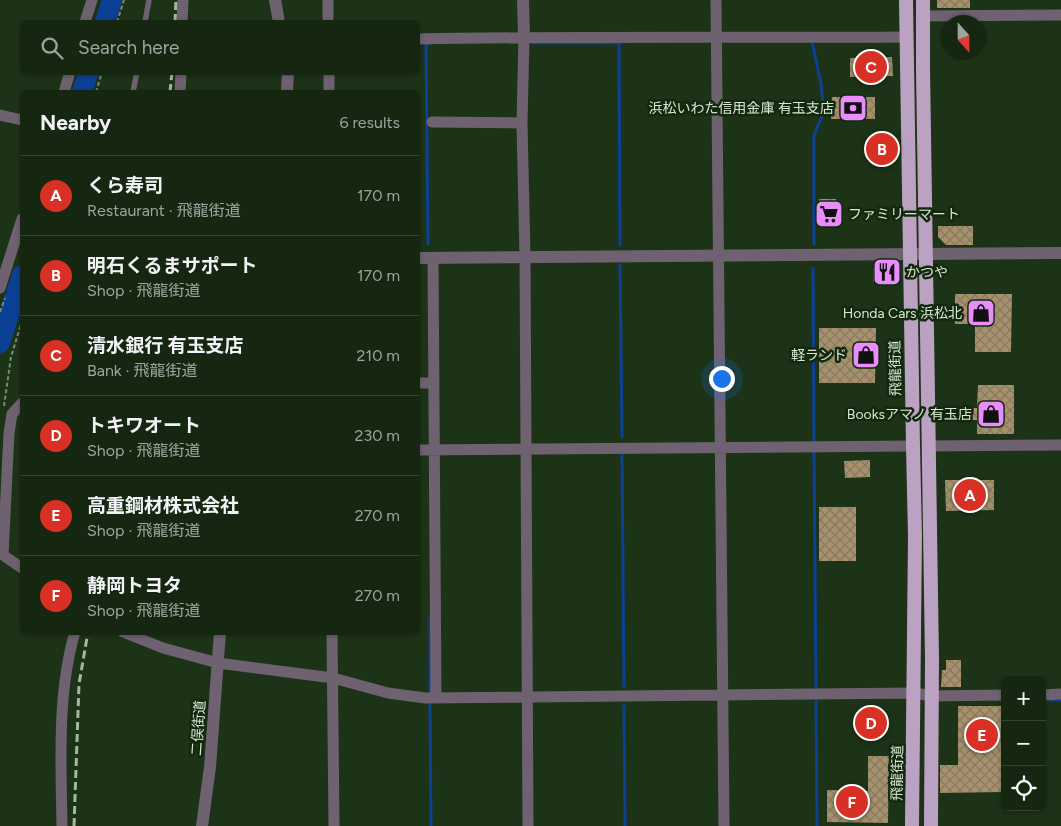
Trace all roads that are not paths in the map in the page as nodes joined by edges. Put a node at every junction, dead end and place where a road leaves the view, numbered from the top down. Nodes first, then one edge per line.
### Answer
1 (92, 0) edge
2 (149, 0) edge
3 (183, 0) edge
4 (275, 0) edge
5 (328, 0) edge
6 (524, 0) edge
7 (716, 0) edge
8 (906, 0) edge
9 (923, 0) edge
10 (1061, 15) edge
11 (923, 16) junction
12 (86, 20) edge
13 (145, 20) edge
14 (182, 20) edge
15 (279, 20) edge
16 (328, 20) edge
17 (524, 37) junction
18 (907, 37) junction
19 (420, 38) edge
20 (716, 38) junction
21 (69, 75) edge
22 (136, 75) edge
23 (181, 75) edge
24 (288, 75) edge
25 (329, 75) edge
26 (65, 90) edge
27 (133, 90) edge
28 (180, 90) edge
29 (287, 90) edge
30 (329, 90) edge
31 (0, 116) edge
32 (20, 120) edge
33 (432, 122) dead end
34 (522, 122) junction
35 (20, 225) edge
36 (1061, 253) edge
37 (910, 254) junction
38 (926, 254) junction
39 (525, 256) junction
40 (719, 256) junction
41 (420, 258) edge
42 (433, 258) junction
43 (0, 288) edge
44 (420, 383) edge
45 (434, 383) junction
46 (20, 405) edge
47 (1061, 445) edge
48 (912, 446) junction
49 (928, 446) junction
50 (526, 448) junction
51 (720, 448) junction
52 (420, 450) edge
53 (435, 450) junction
54 (2, 554) edge
55 (20, 567) edge
56 (74, 635) edge
57 (130, 635) edge
58 (220, 635) edge
59 (332, 635) edge
60 (218, 663) junction
61 (333, 678) junction
62 (915, 693) junction
63 (723, 694) junction
64 (1061, 694) edge
65 (1001, 695) edge
66 (1046, 695) edge
67 (931, 696) junction
68 (432, 698) junction
69 (528, 698) junction
70 (62, 826) edge
71 (202, 826) edge
72 (334, 826) edge
73 (528, 826) edge
74 (724, 826) edge
75 (912, 826) edge
76 (931, 826) edge

1 - 12 street
2 - 13 lane
3 - 14 street
4 - 15 street
5 - 16 street
6 - 17 street
7 - 20 street
8 - 18 highway, 飛龍街道
9 - 11 highway
10 - 11 street
11 - 38 highway
17 - 19 street
17 - 20 street
17 - 34 street
18 - 20 street
18 - 37 highway, 飛龍街道
20 - 40 street
21 - 26 street
22 - 27 lane
23 - 28 street
24 - 29 street
25 - 30 street
31 - 32 street
33 - 34 street
34 - 39 street
35 - 43 street
36 - 38 street
37 - 38 street
37 - 40 street
37 - 48 highway, 飛龍街道
38 - 49 highway
39 - 40 street
39 - 42 street
39 - 50 street
40 - 51 street
41 - 42 street
42 - 45 street
44 - 45 street
45 - 53 street
46 - 54 street
47 - 49 street
48 - 51 street
48 - 62 highway, 飛龍街道
49 - 67 highway
50 - 51 street
50 - 53 street
50 - 69 street
51 - 63 street
52 - 53 street
53 - 68 street
54 - 55 street
56 - 70 street
57 - 60 street
58 - 60 street, 二俣街道
59 - 61 street
60 - 61 street
60 - 71 street, 二俣街道
61 - 68 street
61 - 72 street
62 - 63 street
62 - 67 street
62 - 75 highway, 飛龍街道
63 - 69 street
63 - 74 street
64 - 66 street
65 - 67 street
67 - 76 highway
68 - 69 street
69 - 73 street

